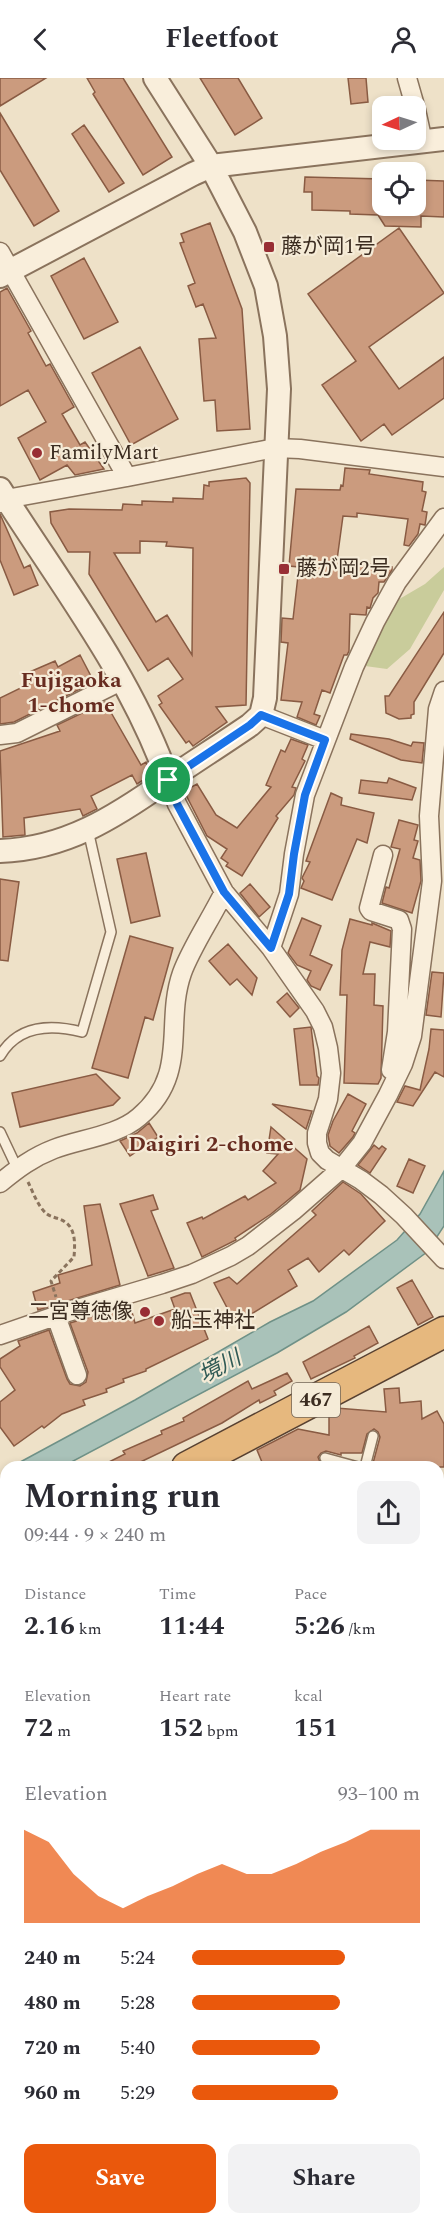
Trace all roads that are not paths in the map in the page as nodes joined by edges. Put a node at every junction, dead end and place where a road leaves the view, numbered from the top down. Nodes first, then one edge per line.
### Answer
1 (155, 78) edge
2 (407, 78) edge
3 (412, 96) edge
4 (426, 127) edge
5 (434, 141) edge
6 (211, 166) junction
7 (4, 266) edge
8 (275, 448) junction
9 (444, 466) edge
10 (127, 477) junction
11 (2, 497) edge
12 (444, 518) edge
13 (123, 680) junction
14 (444, 691) edge
15 (261, 715) junction
16 (0, 735) edge
17 (325, 740) junction
18 (168, 780) junction
19 (87, 830) junction
20 (0, 851) edge
21 (382, 855) dead end
22 (224, 892) junction
23 (271, 948) junction
24 (0, 1056) edge
25 (388, 1095) junction
26 (0, 1132) edge
27 (19, 1167) junction
28 (342, 1168) junction
29 (0, 1183) edge
30 (443, 1255) edge
31 (58, 1315) junction
32 (444, 1332) edge
33 (0, 1335) edge
34 (77, 1375) dead end
35 (373, 1436) dead end
36 (326, 1458) dead end
37 (198, 1461) edge
38 (337, 1461) edge
39 (367, 1461) edge

1 - 6 street
2 - 3 street
4 - 5 street
5 - 6 street
6 - 7 street
6 - 8 street
7 - 10 street
8 - 9 street
8 - 10 street
8 - 15 street
10 - 11 street
11 - 13 street
12 - 17 street
13 - 16 street
13 - 18 street
14 - 25 street
15 - 17 street
15 - 18 street
17 - 23 street
18 - 19 street
18 - 22 street
19 - 20 street
19 - 24 lane
21 - 25 street
22 - 23 street
22 - 27 street
23 - 28 street
25 - 28 street
26 - 27 lane
27 - 29 street
28 - 30 street
28 - 31 street
31 - 33 street
31 - 34 street
32 - 37 highway, 467
35 - 39 lane
36 - 38 lane

